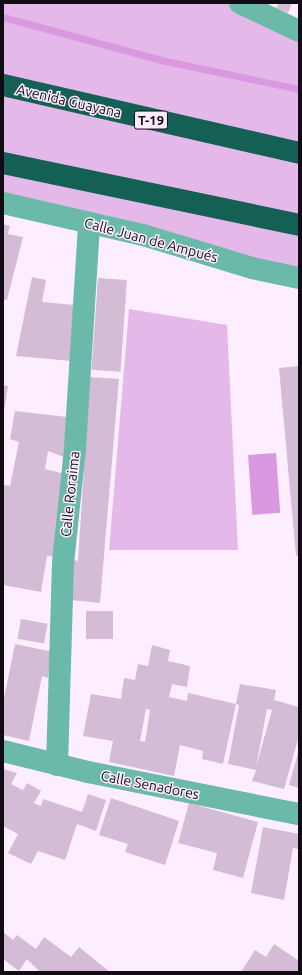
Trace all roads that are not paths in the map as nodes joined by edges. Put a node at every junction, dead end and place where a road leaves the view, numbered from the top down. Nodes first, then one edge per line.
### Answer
1 (240, 3) edge
2 (299, 31) edge
3 (3, 85) edge
4 (299, 153) edge
5 (3, 163) edge
6 (3, 203) edge
7 (89, 223) junction
8 (299, 225) edge
9 (299, 278) edge
10 (3, 751) edge
11 (57, 765) junction
12 (299, 814) edge

1 - 2 street
3 - 4 highway, Avenida Guayana / T-19
5 - 8 highway
6 - 7 street, Calle Juan de Ampués
7 - 9 street, Calle Juan de Ampués
7 - 11 street, Calle Roraima
10 - 11 street, Calle Senadores
11 - 12 street, Calle Senadores

